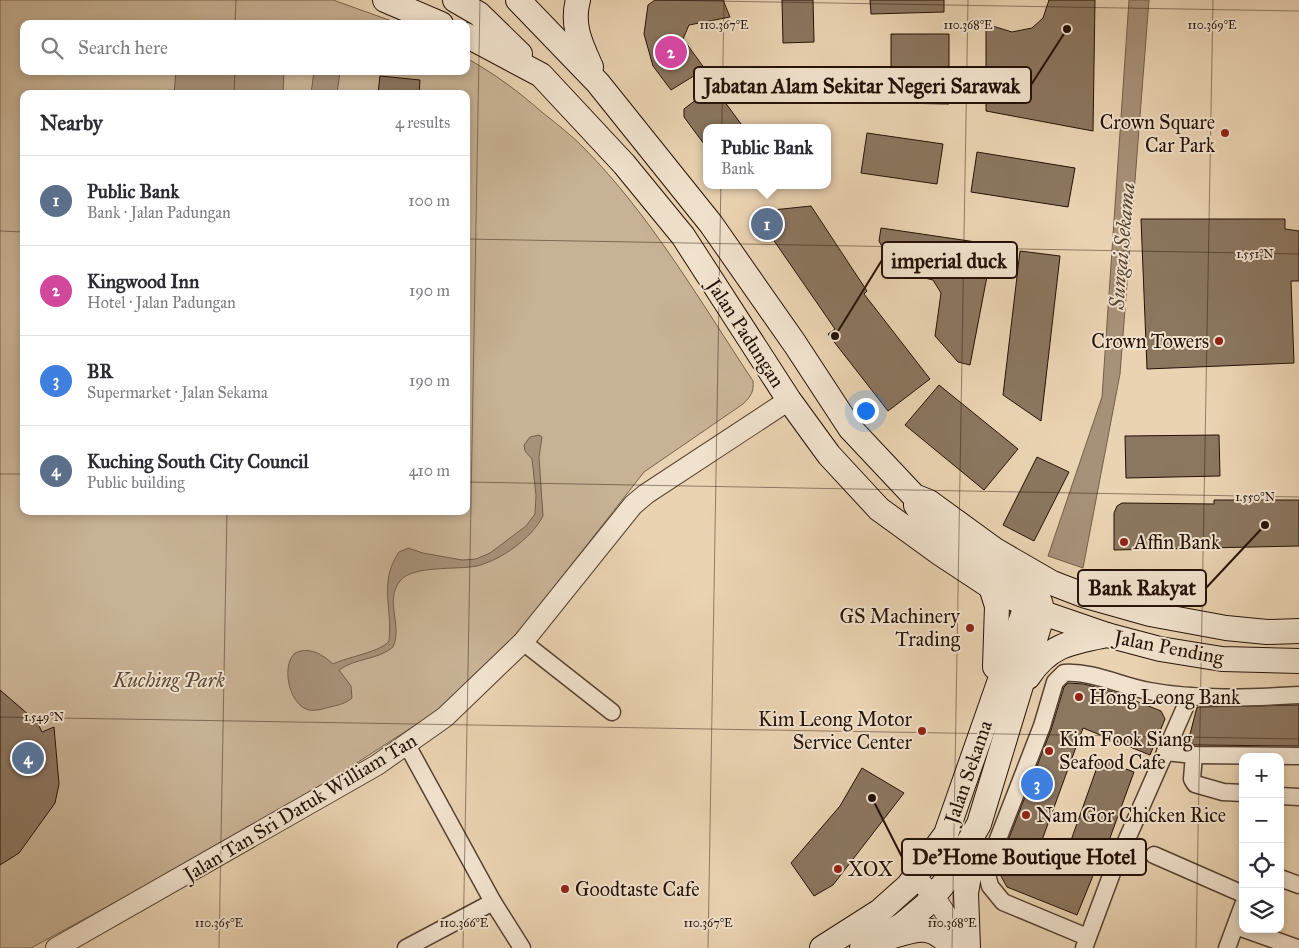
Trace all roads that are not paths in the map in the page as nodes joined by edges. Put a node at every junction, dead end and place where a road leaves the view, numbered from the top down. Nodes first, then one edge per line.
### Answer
1 (385, 0) edge
2 (518, 0) edge
3 (578, 0) edge
4 (467, 3) edge
5 (432, 20) edge
6 (470, 37) edge
7 (541, 75) junction
8 (598, 83) junction
9 (783, 326) junction
10 (789, 400) junction
11 (991, 587) junction
12 (1039, 599) junction
13 (1299, 631) edge
14 (1107, 635) junction
15 (523, 642) junction
16 (1299, 661) edge
17 (1020, 690) junction
18 (1299, 695) edge
19 (993, 696) junction
20 (1190, 696) junction
21 (612, 712) dead end
22 (408, 745) junction
23 (1165, 752) junction
24 (1194, 755) junction
25 (1299, 756) edge
26 (1239, 793) edge
27 (1284, 796) edge
28 (1299, 797) edge
29 (979, 824) junction
30 (1154, 855) dead end
31 (1284, 879) edge
32 (912, 882) junction
33 (1299, 885) edge
34 (1239, 892) edge
35 (930, 900) junction
36 (493, 902) junction
37 (1239, 931) edge
38 (1255, 933) edge
39 (1086, 942) edge
40 (866, 946) edge
41 (56, 948) edge
42 (406, 948) edge
43 (522, 948) edge
44 (822, 948) edge
45 (954, 948) edge
46 (968, 948) edge
47 (1227, 948) edge
48 (1297, 948) edge

1 - 5 main road
2 - 8 main road, Jalan Padungan
3 - 8 main road
4 - 7 main road
6 - 7 main road, Jalan Padungan
7 - 10 main road, Jalan Padungan
8 - 9 main road, Jalan Padungan
9 - 10 main road
9 - 12 main road, Jalan Padungan
10 - 11 main road, Jalan Padungan
10 - 15 street, Jalan Tan Sri Datuk William Tan
11 - 12 main road, Jalan Padungan
11 - 19 main road
12 - 13 main road, Jalan Pending
12 - 14 main road, Jalan Pending
12 - 17 main road, Jalan Sekama
12 - 19 main road, Jalan Sekama
14 - 16 main road, Jalan Pending
14 - 17 main road
15 - 21 street
15 - 22 street, Jalan Tan Sri Datuk William Tan
17 - 29 main road, Jalan Sekama
18 - 20 street
19 - 32 main road, Jalan Sekama
20 - 23 street
20 - 39 street
22 - 36 street
22 - 41 street, Jalan Tan Sri Datuk William Tan
23 - 24 street
23 - 39 street
24 - 25 street
24 - 26 street
27 - 28 street
29 - 35 main road, Jalan Sekama
29 - 46 main road
30 - 34 street
31 - 33 street
32 - 35 street
32 - 44 main road, Jalan Sekama
35 - 40 main road, Jalan Sekama
35 - 45 street
35 - 46 street
36 - 42 street
36 - 43 street
37 - 47 street
38 - 48 street
40 - 45 main road

